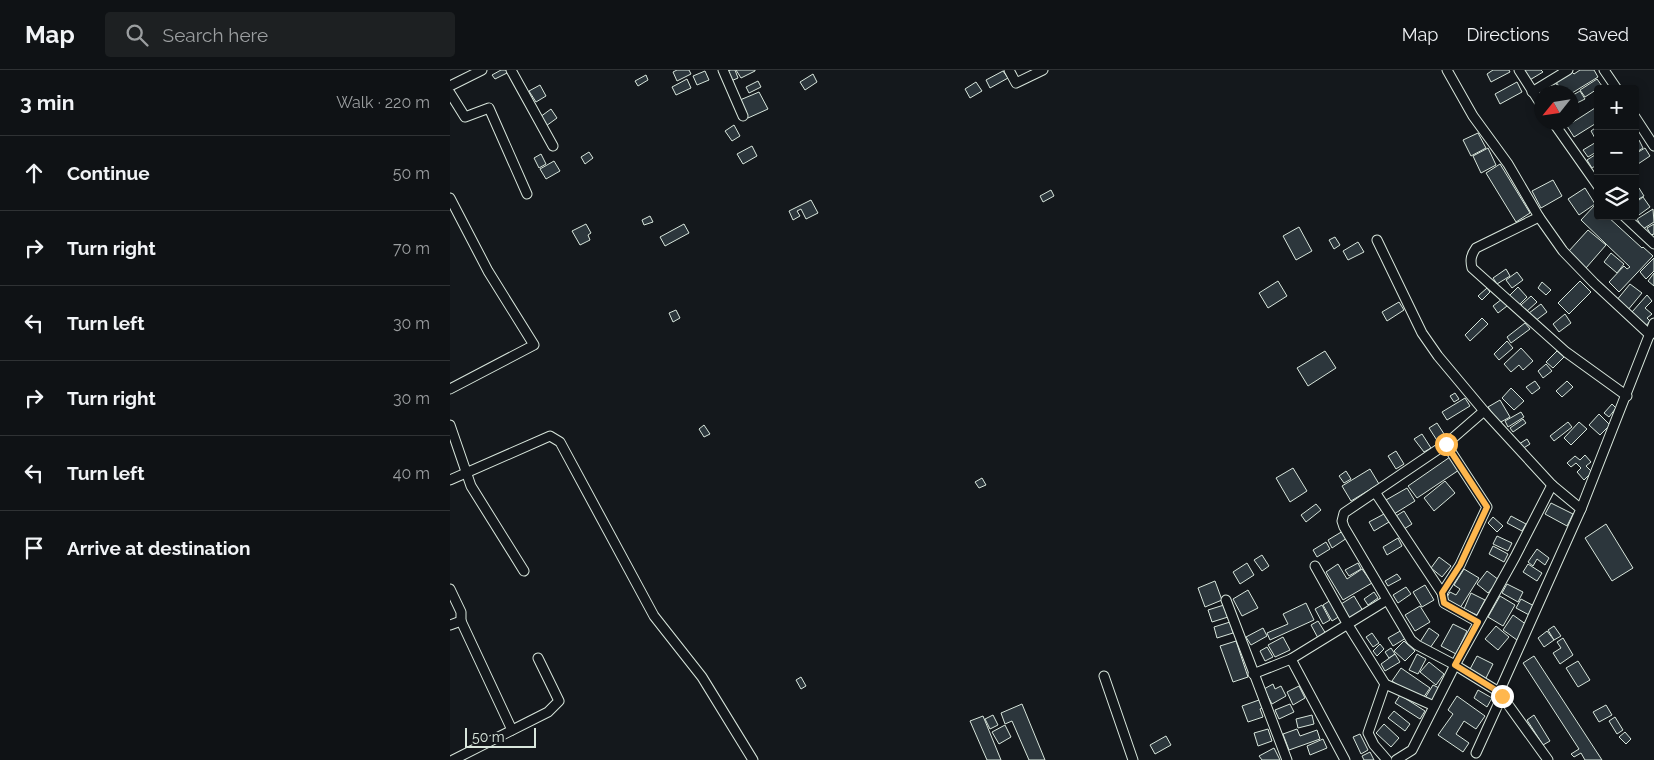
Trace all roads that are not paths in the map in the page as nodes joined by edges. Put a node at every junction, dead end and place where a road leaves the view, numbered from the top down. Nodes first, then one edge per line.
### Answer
1 (482, 70) edge
2 (511, 70) edge
3 (723, 70) edge
4 (1010, 70) edge
5 (1043, 70) edge
6 (1447, 70) edge
7 (1519, 70) edge
8 (1568, 70) edge
9 (1604, 70) edge
10 (1614, 85) edge
11 (450, 86) edge
12 (1532, 92) junction
13 (450, 93) edge
14 (1534, 95) edge
15 (743, 116) dead end
16 (1639, 123) edge
17 (1559, 130) edge
18 (553, 146) dead end
19 (1654, 146) edge
20 (1594, 180) edge
21 (527, 194) dead end
22 (450, 198) edge
23 (1539, 217) junction
24 (1628, 220) edge
25 (1377, 240) dead end
26 (1654, 244) edge
27 (1654, 323) edge
28 (1650, 335) junction
29 (450, 389) edge
30 (1627, 396) junction
31 (1484, 411) junction
32 (450, 424) edge
33 (1446, 444) junction
34 (467, 473) junction
35 (450, 480) edge
36 (1552, 485) junction
37 (1375, 492) junction
38 (1581, 508) junction
39 (1316, 566) dead end
40 (524, 571) dead end
41 (450, 589) edge
42 (1442, 593) junction
43 (1226, 600) dead end
44 (1387, 600) junction
45 (461, 621) junction
46 (1478, 622) junction
47 (450, 625) edge
48 (1348, 625) junction
49 (538, 658) dead end
50 (1291, 659) junction
51 (1455, 665) junction
52 (1253, 674) junction
53 (1104, 676) dead end
54 (1385, 684) junction
55 (1500, 694) junction
56 (1434, 706) junction
57 (512, 730) junction
58 (1476, 753) dead end
59 (453, 760) edge
60 (753, 760) edge
61 (1133, 760) edge
62 (1288, 760) edge
63 (1345, 760) edge
64 (1387, 760) edge
65 (1396, 760) edge
66 (1548, 760) edge

1 - 11 street
2 - 18 street
3 - 15 street
4 - 5 street
6 - 23 street
7 - 12 street
8 - 12 street
9 - 10 street
12 - 14 street
13 - 21 street
16 - 19 street
17 - 20 street
22 - 29 street
23 - 28 street
23 - 30 street
24 - 26 street
25 - 31 street
27 - 28 street
28 - 30 street
30 - 38 street
31 - 33 street
31 - 36 street
32 - 34 street
33 - 37 street
33 - 42 street
34 - 35 street
34 - 40 street
34 - 60 street
36 - 38 street
36 - 46 street
37 - 42 street
37 - 44 street
38 - 55 street
39 - 48 street
41 - 45 street
42 - 46 street
43 - 52 street
44 - 48 street
44 - 51 street
45 - 47 street
45 - 57 street
46 - 51 street
48 - 50 street
48 - 54 street
49 - 57 street
50 - 52 street
50 - 63 street
51 - 55 street
51 - 56 street
52 - 62 street
53 - 61 street
54 - 56 street
54 - 64 street
55 - 58 street
55 - 66 street
56 - 65 street
57 - 59 street

